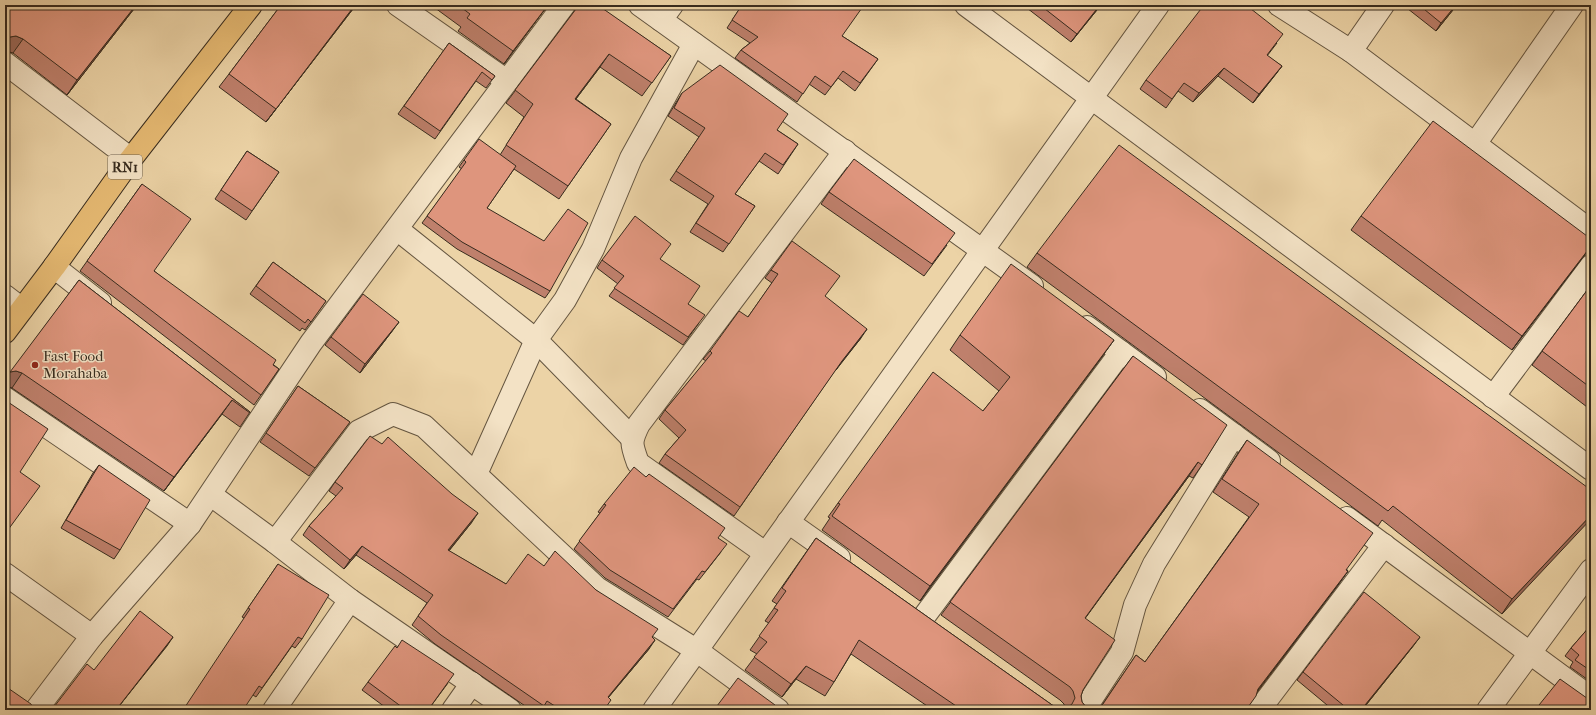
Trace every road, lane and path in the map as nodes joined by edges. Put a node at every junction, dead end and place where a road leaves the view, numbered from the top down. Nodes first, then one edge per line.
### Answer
1 (250, 5) edge
2 (398, 5) edge
3 (564, 5) edge
4 (640, 5) edge
5 (966, 5) edge
6 (1158, 5) edge
7 (1279, 5) edge
8 (1383, 5) edge
9 (1572, 5) edge
10 (667, 12) edge
11 (694, 44) junction
12 (1351, 51) junction
13 (5, 63) edge
14 (507, 81) junction
15 (1092, 98) junction
16 (1475, 144) junction
17 (845, 152) junction
18 (131, 159) junction
19 (397, 229) junction
20 (1591, 230) edge
21 (983, 250) junction
22 (1591, 266) edge
23 (54, 267) junction
24 (5, 296) edge
25 (1046, 296) edge
26 (22, 310) junction
27 (116, 315) edge
28 (1070, 315) edge
29 (5, 332) edge
30 (536, 340) junction
31 (1120, 352) junction
32 (1493, 397) junction
33 (5, 398) edge
34 (239, 410) dead end
35 (258, 424) junction
36 (1234, 435) junction
37 (632, 438) junction
38 (1591, 469) edge
39 (1284, 472) edge
40 (476, 474) junction
41 (211, 495) junction
42 (1334, 508) edge
43 (788, 522) junction
44 (190, 524) junction
45 (275, 542) junction
46 (1384, 545) junction
47 (765, 553) junction
48 (852, 568) edge
49 (1591, 570) edge
50 (5, 574) edge
51 (350, 600) junction
52 (904, 604) edge
53 (92, 636) junction
54 (696, 650) junction
55 (1530, 653) junction
56 (472, 683) junction
57 (1591, 698) edge
58 (36, 710) edge
59 (274, 710) edge
60 (453, 710) edge
61 (510, 710) edge
62 (654, 710) edge
63 (778, 710) edge
64 (1084, 710) edge
65 (1259, 710) edge
66 (1488, 710) edge

1 - 18 highway, RN1
2 - 14 street
3 - 14 street
4 - 10 street
5 - 15 street
6 - 15 street
7 - 12 street
8 - 12 street
9 - 16 street
10 - 11 street
11 - 17 street
11 - 30 street
12 - 16 street
13 - 18 street
14 - 19 street
15 - 21 street
15 - 32 street
16 - 20 street
17 - 21 street
17 - 37 street
18 - 23 highway, RN1
19 - 30 street
19 - 35 street
21 - 25 street
21 - 43 street
22 - 32 street
23 - 26 highway, RN1
23 - 27 street
24 - 26 street
26 - 29 highway, RN1
28 - 31 street
30 - 37 street
30 - 40 street
31 - 36 street
31 - 52 street
32 - 38 street
33 - 44 street
34 - 35 street
35 - 41 street
36 - 39 street
36 - 64 street
37 - 47 street
40 - 45 street
40 - 54 street
41 - 44 street
41 - 45 street
42 - 46 street
43 - 47 street
43 - 48 street
44 - 53 street
45 - 51 street
46 - 55 street
46 - 65 street
47 - 54 street
49 - 55 street
50 - 53 street
51 - 56 street
51 - 59 street
53 - 58 street
54 - 62 street
54 - 63 street
55 - 57 street
55 - 66 street
56 - 60 street
56 - 61 street

